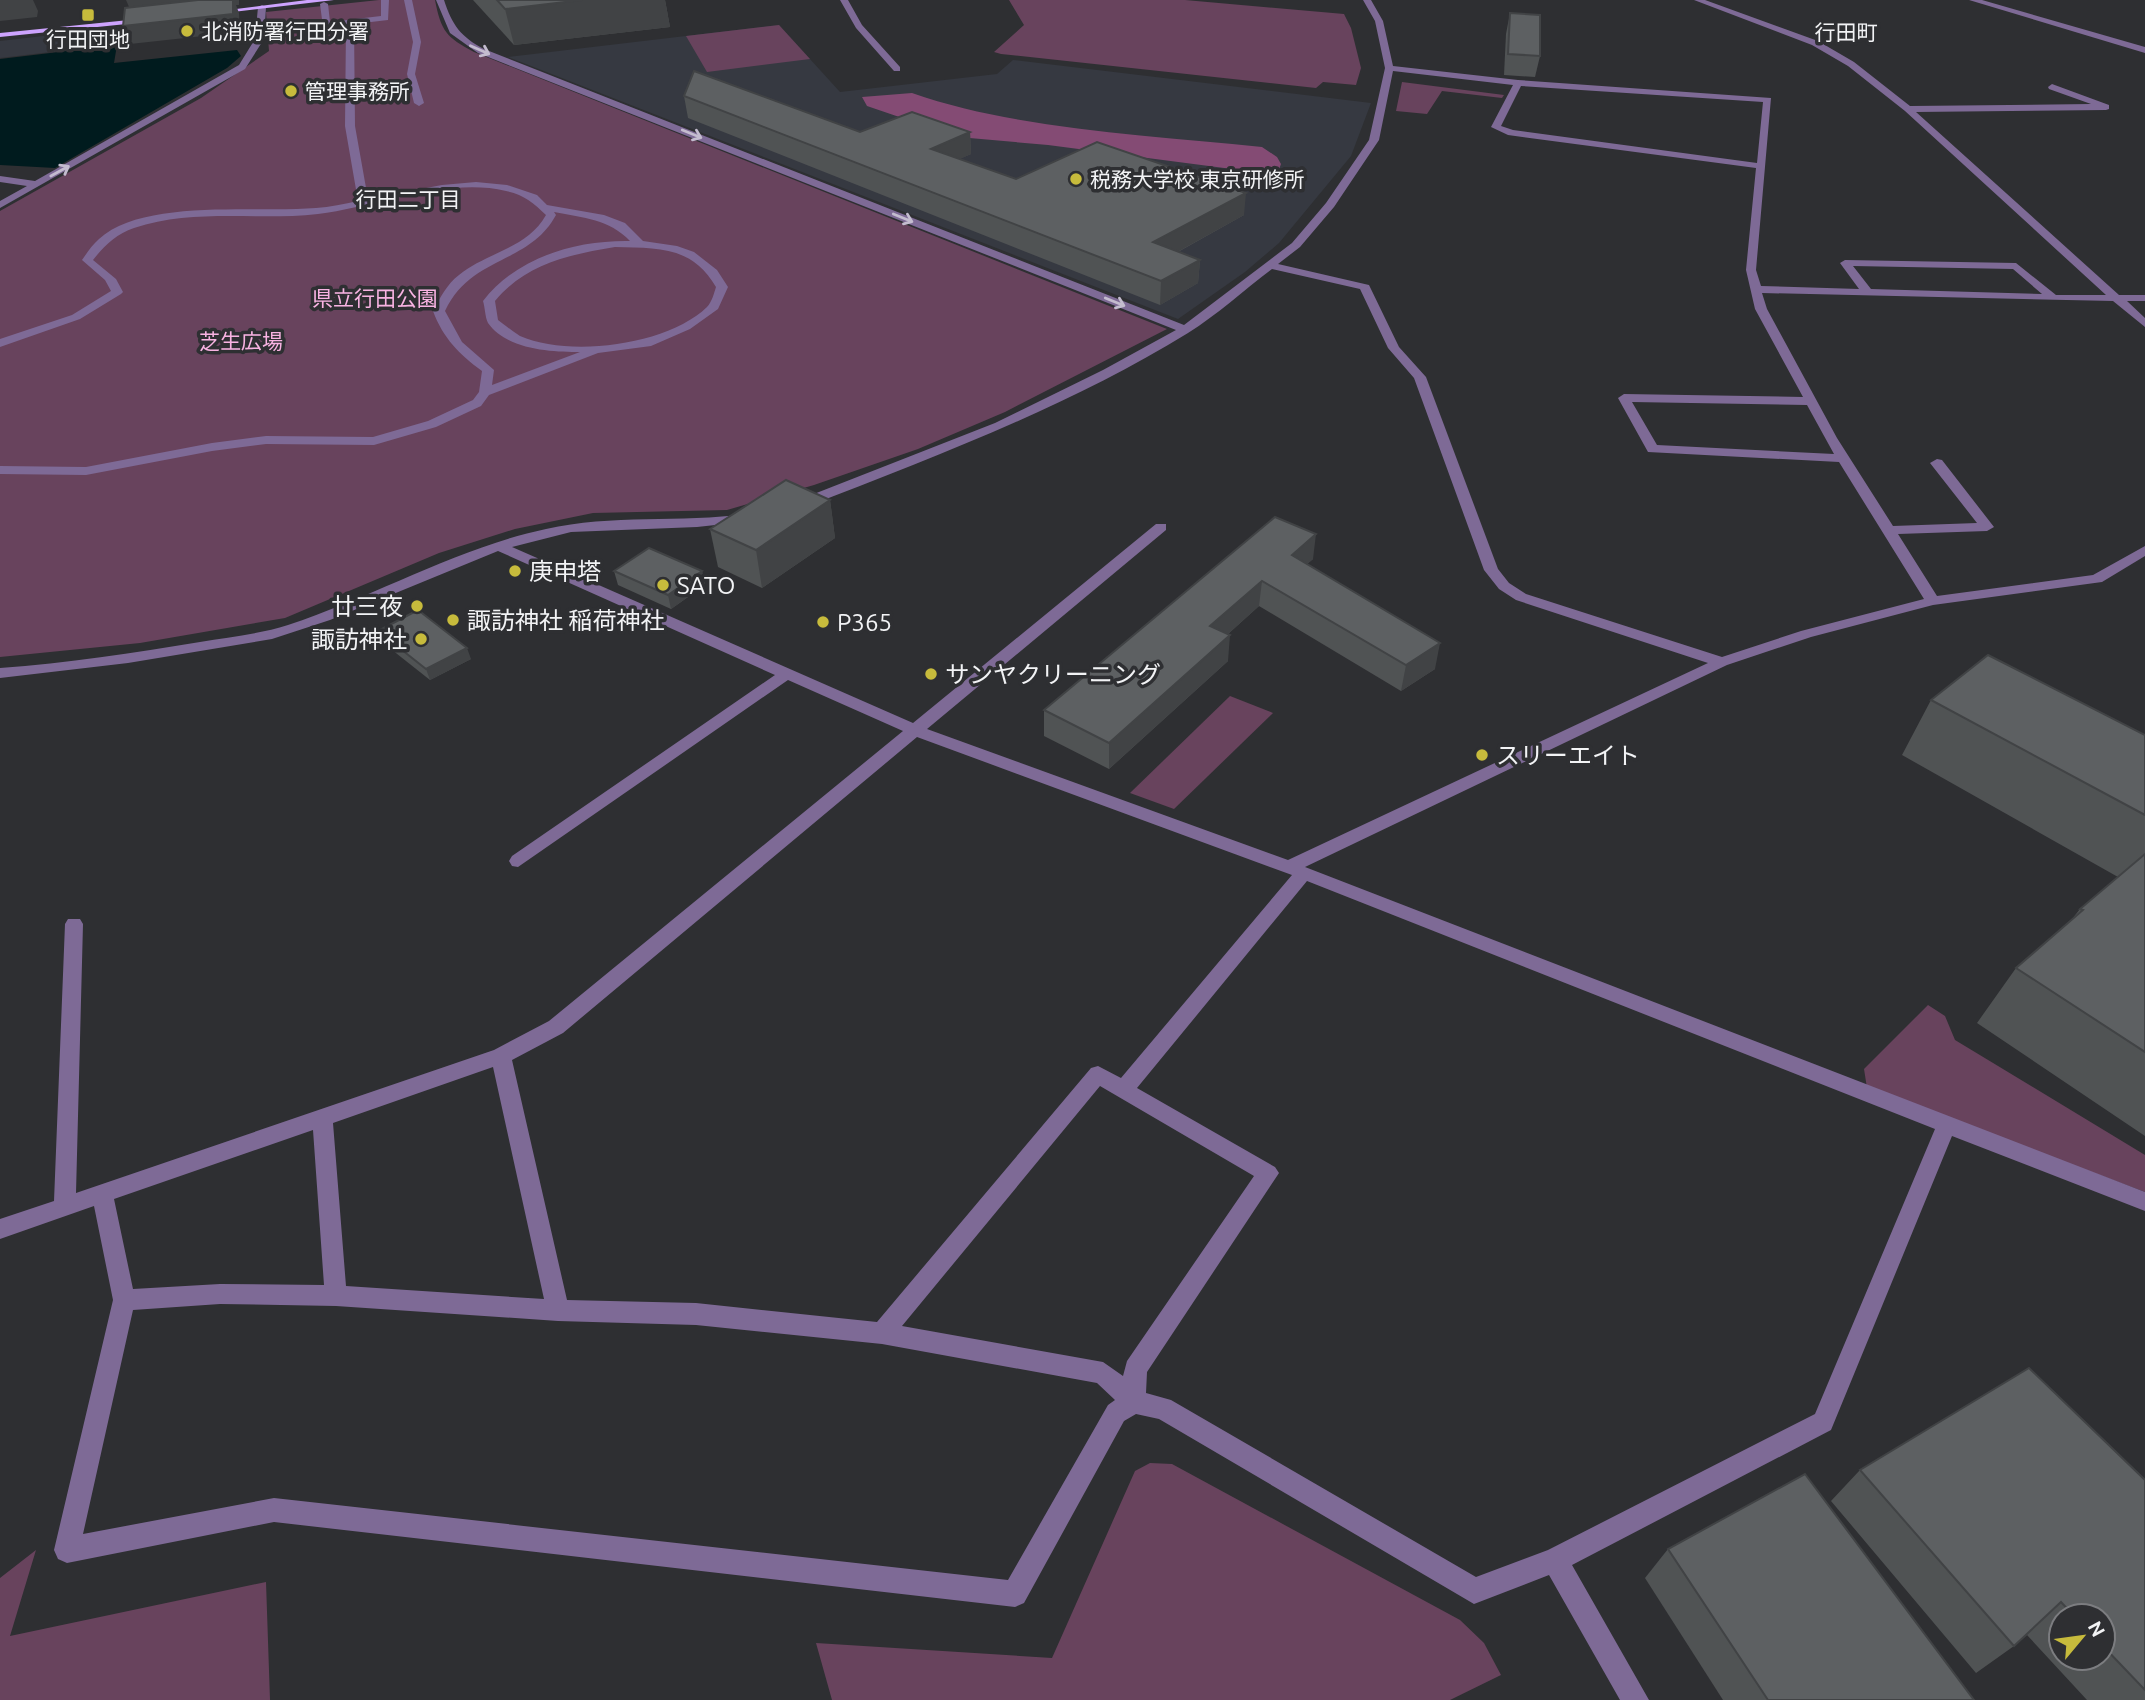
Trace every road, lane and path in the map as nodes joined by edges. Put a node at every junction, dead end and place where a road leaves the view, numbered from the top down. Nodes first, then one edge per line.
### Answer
1 (385, 0) edge
2 (408, 0) edge
3 (440, 0) edge
4 (844, 0) edge
5 (1367, 0) edge
6 (1698, 0) edge
7 (1973, 0) edge
8 (327, 2) edge
9 (262, 4) edge
10 (208, 9) edge
11 (351, 22) junction
12 (0, 27) edge
13 (0, 35) edge
14 (2145, 50) edge
15 (1390, 68) junction
16 (897, 69) dead end
17 (1517, 83) junction
18 (2052, 87) dead end
19 (419, 103) dead end
20 (1908, 109) junction
21 (1761, 166) junction
22 (0, 179) edge
23 (37, 184) junction
24 (364, 204) junction
25 (0, 205) edge
26 (547, 208) junction
27 (639, 244) junction
28 (1270, 265) junction
29 (1756, 289) junction
30 (1867, 292) junction
31 (2053, 298) junction
32 (2116, 298) junction
33 (2145, 298) edge
34 (2145, 324) edge
35 (1185, 330) junction
36 (0, 343) edge
37 (598, 349) junction
38 (485, 392) junction
39 (1811, 401) junction
40 (1844, 458) junction
41 (1937, 463) dead end
42 (0, 470) edge
43 (785, 509) edge
44 (763, 514) edge
45 (1161, 527) dead end
46 (1889, 530) junction
47 (498, 546) junction
48 (2145, 550) edge
49 (1933, 601) junction
50 (1722, 662) junction
51 (0, 673) edge
52 (787, 674) junction
53 (914, 730) junction
54 (518, 861) dead end
55 (1296, 870) junction
56 (74, 924) dead end
57 (501, 1056) junction
58 (1123, 1090) junction
59 (323, 1118) junction
60 (1947, 1124) junction
61 (103, 1195) junction
62 (2145, 1202) edge
63 (65, 1207) junction
64 (0, 1229) edge
65 (336, 1296) junction
66 (124, 1300) junction
67 (558, 1310) junction
68 (882, 1333) junction
69 (1134, 1402) junction
70 (1555, 1560) junction
71 (1635, 1700) edge

1 - 11 street
2 - 19 street
3 -> 35 street
4 - 16 street
5 - 15 street
6 - 20 street
7 - 14 street
8 - 9 main road
8 - 11 street
9 - 10 main road
23 -> 9 street
11 - 24 street
12 - 13 main road
15 - 17 street
15 - 28 street
17 - 21 street
17 - 21 street
18 - 20 street
20 - 32 street
21 - 29 street
22 - 23 street
23 - 25 street
24 - 26 street
24 - 36 street
26 - 27 street
26 - 38 street
27 - 37 street
27 - 37 street
28 - 35 street
28 - 50 street
29 - 30 street
29 - 39 street
30 - 31 street
30 - 31 street
31 - 32 street
32 - 33 street
32 - 34 street
35 - 43 street
37 - 38 street
38 - 42 street
39 - 40 street
39 - 40 street
40 - 46 street
41 - 46 street
44 - 47 street
45 - 53 street
46 - 49 street
47 - 51 street
47 - 52 street
48 - 49 street
49 - 50 street
50 - 55 street
52 - 53 street
52 - 54 street
53 - 55 street
53 - 57 street
55 - 58 street
55 - 60 street
56 - 63 street
57 - 59 street
57 - 67 street
58 - 68 street
58 - 69 street
59 - 61 street
59 - 65 street
60 - 62 street
60 - 70 street
61 - 63 street
61 - 66 street
63 - 64 street
65 - 66 street
65 - 67 street
66 - 69 street
67 - 68 street
68 - 69 street
69 - 70 street
70 - 71 street

